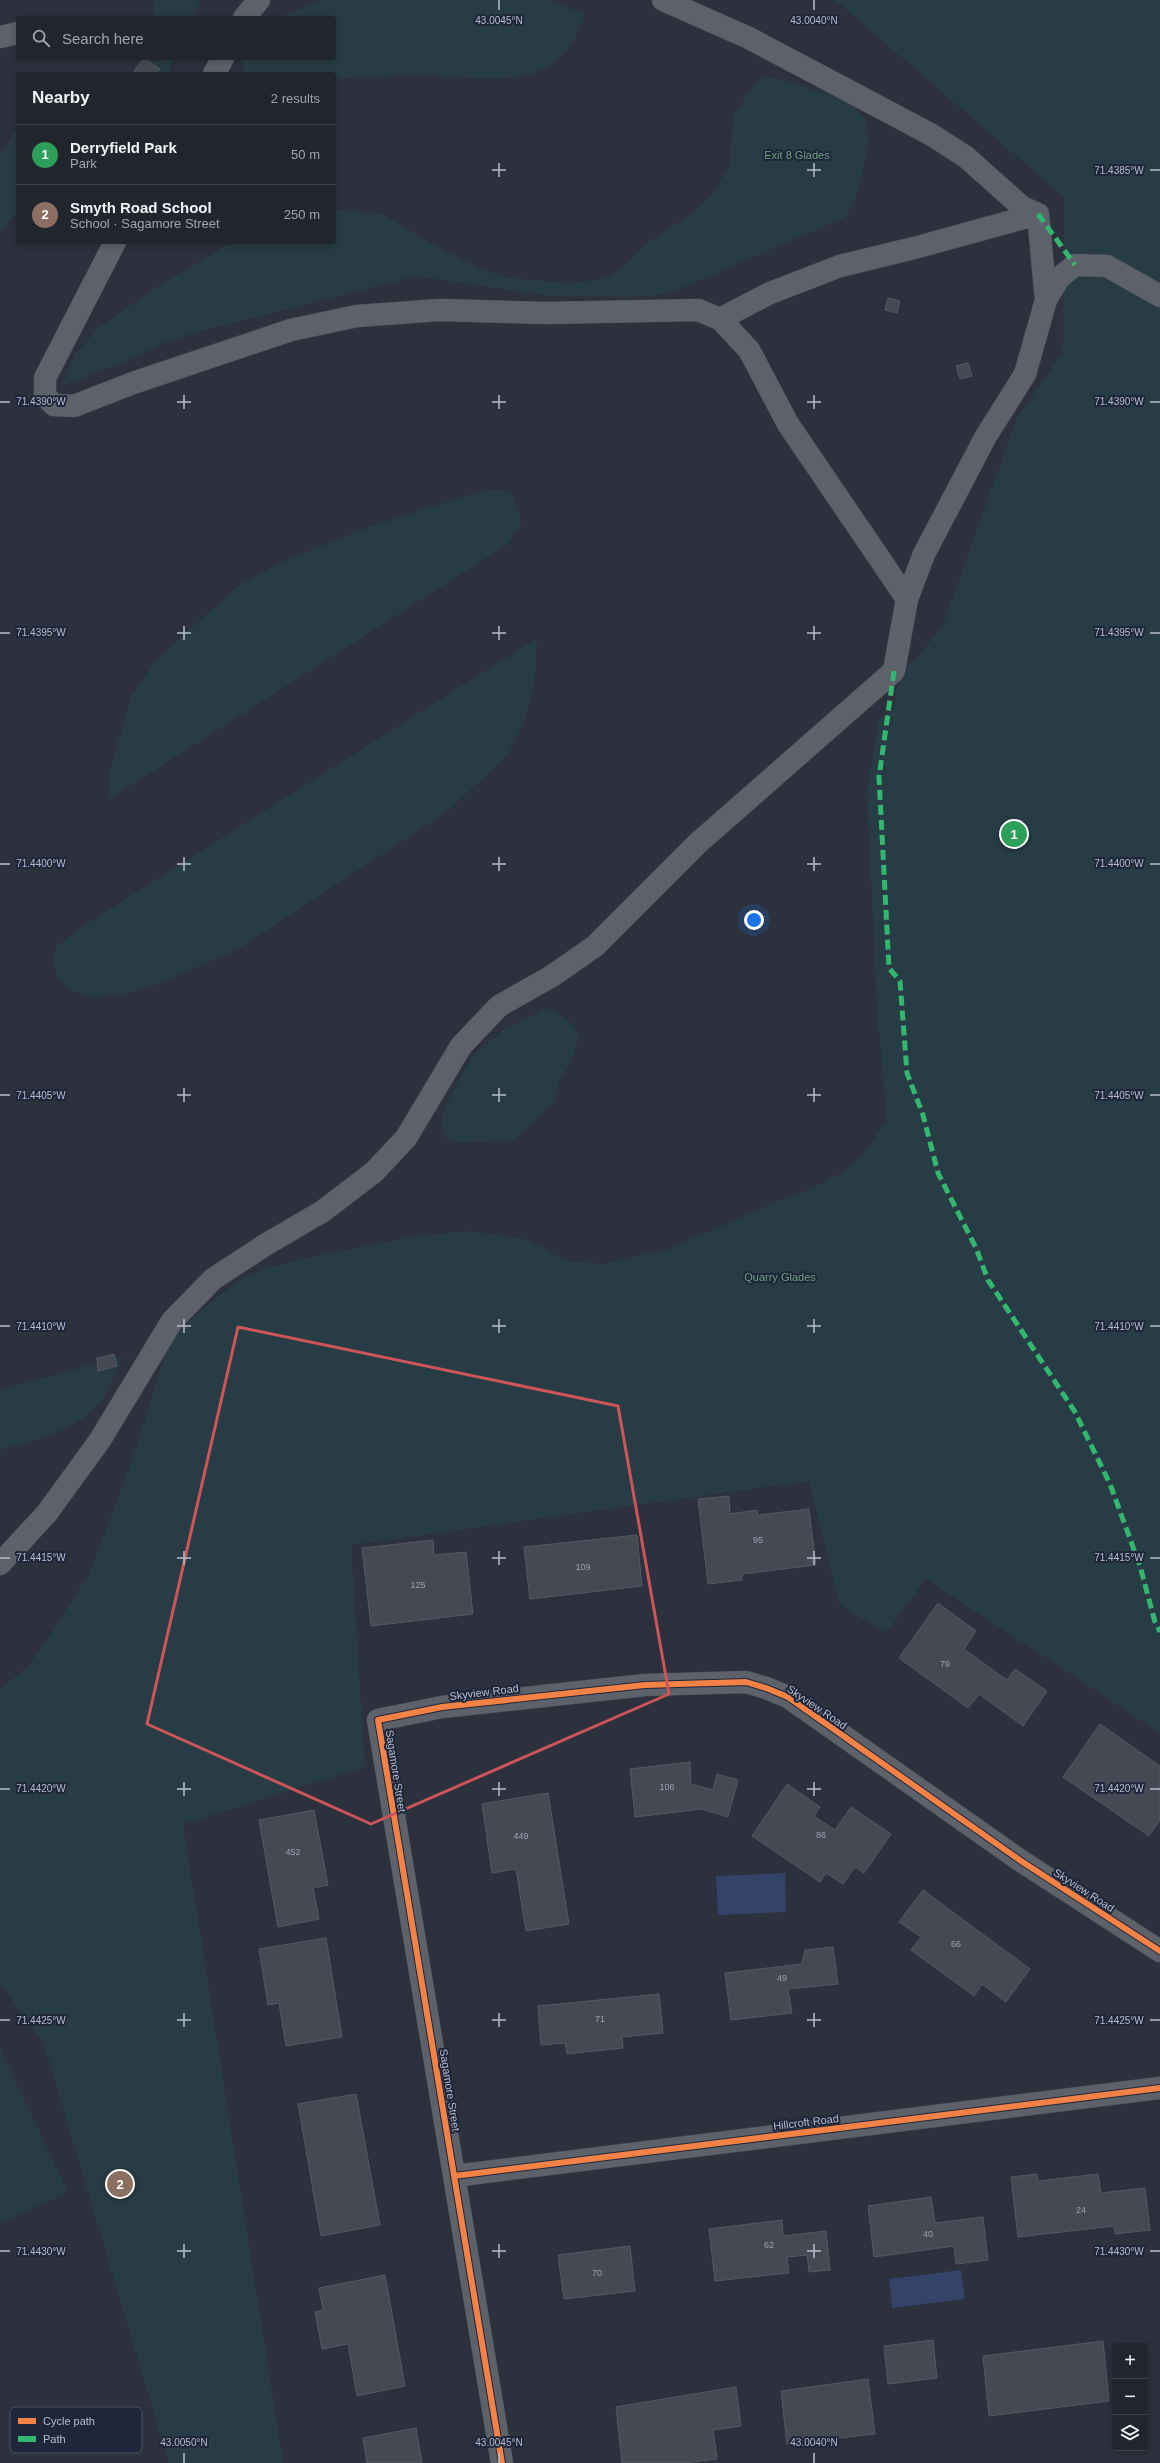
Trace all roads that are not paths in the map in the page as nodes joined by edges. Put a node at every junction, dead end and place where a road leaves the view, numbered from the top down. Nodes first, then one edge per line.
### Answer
1 (259, 0) edge
2 (663, 0) edge
3 (246, 16) edge
4 (16, 33) edge
5 (0, 37) edge
6 (1038, 214) junction
7 (114, 244) edge
8 (1160, 296) edge
9 (1046, 300) junction
10 (720, 319) junction
11 (907, 600) junction
12 (0, 1564) edge
13 (378, 1720) joint
14 (1160, 1951) edge
15 (1160, 2088) edge
16 (454, 2176) junction
17 (502, 2463) edge

1 - 3 street
2 - 6 street
4 - 5 street
6 - 9 street
6 - 10 street
7 - 10 street
8 - 9 street
9 - 11 street
10 - 11 street
11 - 12 street
13 - 14 street, Skyview Road
13 - 16 street, Sagamore Street
15 - 16 street, Hillcroft Road
16 - 17 street, Sagamore Street

